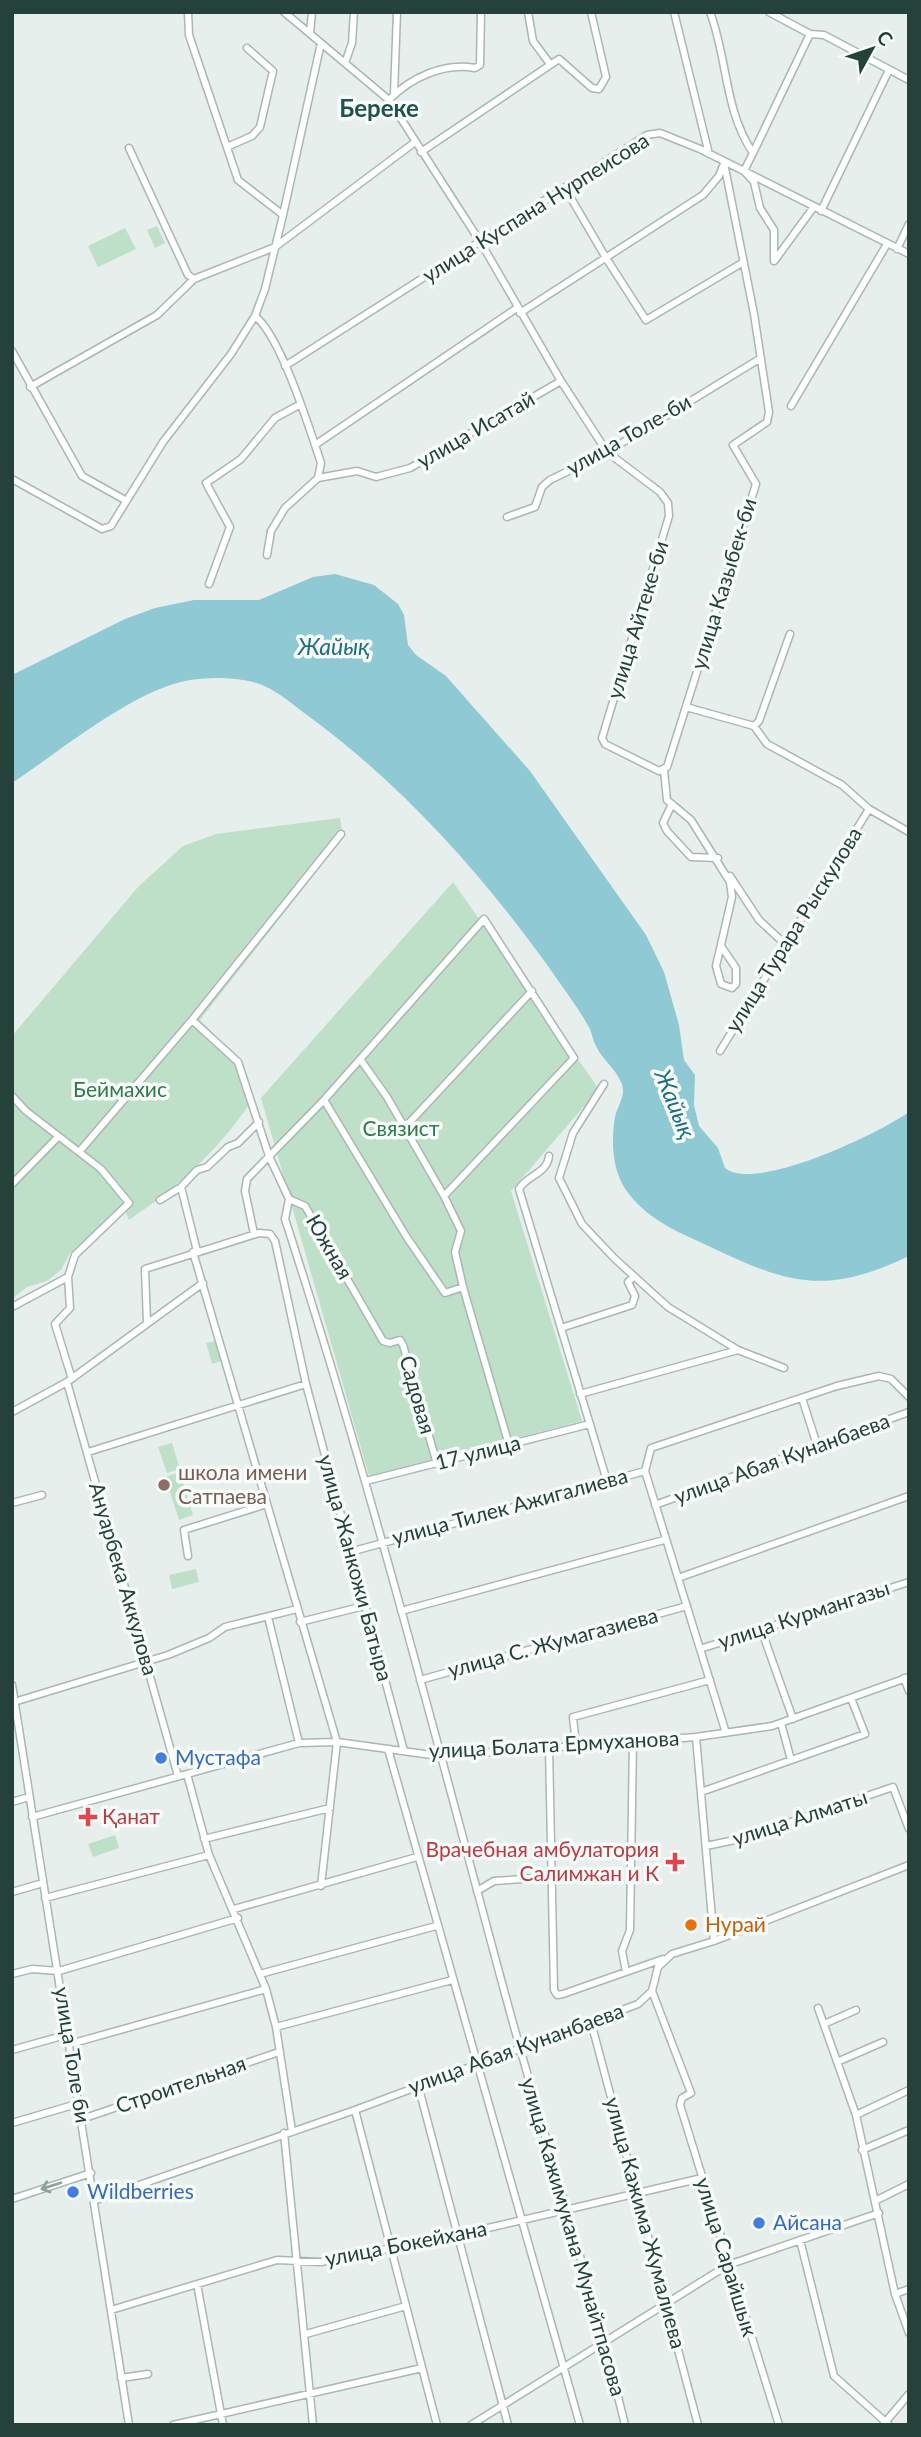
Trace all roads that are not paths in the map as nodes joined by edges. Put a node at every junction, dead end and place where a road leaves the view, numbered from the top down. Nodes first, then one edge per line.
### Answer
1 (188, 12) edge
2 (284, 12) edge
3 (312, 12) edge
4 (354, 12) edge
5 (397, 12) edge
6 (481, 12) edge
7 (528, 12) edge
8 (591, 12) edge
9 (674, 12) edge
10 (710, 12) edge
11 (769, 12) edge
12 (310, 33) junction
13 (810, 34) junction
14 (321, 43) junction
15 (247, 48) dead end
16 (345, 63) junction
17 (550, 64) junction
18 (889, 70) junction
19 (909, 79) edge
20 (394, 94) junction
21 (388, 100) junction
22 (415, 142) junction
23 (227, 147) junction
24 (128, 148) dead end
25 (421, 152) junction
26 (753, 153) junction
27 (709, 154) junction
28 (724, 163) junction
29 (744, 171) junction
30 (565, 188) junction
31 (813, 208) junction
32 (821, 211) junction
33 (283, 215) junction
34 (909, 224) edge
35 (481, 243) junction
36 (887, 244) junction
37 (275, 247) junction
38 (897, 249) junction
39 (909, 254) edge
40 (606, 258) junction
41 (742, 263) junction
42 (194, 279) junction
43 (519, 311) junction
44 (255, 316) junction
45 (12, 351) edge
46 (761, 358) junction
47 (285, 366) junction
48 (561, 380) junction
49 (30, 387) junction
50 (299, 405) junction
51 (791, 406) dead end
52 (315, 445) junction
53 (607, 452) junction
54 (318, 478) junction
55 (12, 479) edge
56 (125, 500) junction
57 (507, 517) dead end
58 (267, 555) dead end
59 (209, 584) dead end
60 (790, 634) dead end
61 (686, 707) junction
62 (754, 726) junction
63 (665, 769) junction
64 (672, 804) junction
65 (869, 809) junction
66 (909, 832) edge
67 (341, 834) dead end
68 (718, 858) junction
69 (726, 872) junction
70 (721, 946) junction
71 (786, 946) junction
72 (531, 992) junction
73 (192, 1020) junction
74 (720, 1051) dead end
75 (360, 1059) junction
76 (604, 1084) dead end
77 (12, 1096) edge
78 (324, 1100) junction
79 (259, 1122) junction
80 (402, 1125) junction
81 (58, 1137) junction
82 (79, 1152) junction
83 (269, 1156) junction
84 (549, 1156) dead end
85 (12, 1184) edge
86 (181, 1187) junction
87 (443, 1196) junction
88 (160, 1199) dead end
89 (289, 1199) junction
90 (257, 1233) junction
91 (195, 1252) junction
92 (634, 1276) junction
93 (68, 1277) junction
94 (203, 1283) junction
95 (463, 1287) junction
96 (12, 1307) edge
97 (147, 1322) junction
98 (561, 1328) junction
99 (387, 1343) joint
100 (738, 1350) junction
101 (784, 1368) dead end
102 (69, 1379) junction
103 (306, 1384) junction
104 (580, 1394) junction
105 (909, 1397) edge
106 (802, 1398) junction
107 (237, 1403) junction
108 (12, 1412) edge
109 (909, 1412) edge
110 (590, 1424) junction
111 (509, 1445) junction
112 (817, 1446) junction
113 (88, 1452) junction
114 (437, 1464) junction
115 (645, 1471) junction
116 (366, 1481) junction
117 (607, 1481) junction
118 (43, 1494) dead end
119 (909, 1496) edge
120 (12, 1503) edge
121 (267, 1504) junction
122 (654, 1505) junction
123 (664, 1540) junction
124 (383, 1541) junction
125 (350, 1552) junction
126 (188, 1556) dead end
127 (678, 1578) junction
128 (909, 1582) edge
129 (364, 1606) junction
130 (687, 1606) junction
131 (296, 1609) junction
132 (401, 1611) junction
133 (268, 1617) junction
134 (300, 1622) junction
135 (761, 1629) junction
136 (700, 1649) junction
137 (145, 1661) junction
138 (907, 1677) edge
139 (420, 1680) junction
140 (710, 1680) junction
141 (12, 1685) edge
142 (909, 1691) edge
143 (851, 1698) junction
144 (14, 1702) edge
145 (793, 1719) junction
146 (781, 1723) junction
147 (726, 1733) junction
148 (696, 1737) junction
149 (634, 1741) junction
150 (337, 1742) junction
151 (299, 1743) junction
152 (576, 1745) junction
153 (549, 1747) junction
154 (388, 1749) junction
155 (404, 1751) junction
156 (442, 1756) junction
157 (792, 1760) junction
158 (187, 1774) junction
159 (178, 1776) junction
160 (701, 1792) junction
161 (29, 1797) junction
162 (12, 1802) edge
163 (330, 1808) junction
164 (32, 1817) junction
165 (909, 1829) edge
166 (204, 1839) junction
167 (706, 1846) junction
168 (209, 1854) junction
169 (417, 1857) junction
170 (909, 1865) edge
171 (552, 1877) junction
172 (43, 1883) junction
173 (321, 1886) junction
174 (477, 1891) junction
175 (12, 1892) edge
176 (45, 1898) junction
177 (234, 1909) junction
178 (238, 1918) junction
179 (436, 1926) junction
180 (715, 1941) junction
181 (663, 1959) junction
182 (59, 1971) junction
183 (626, 1972) junction
184 (260, 1973) junction
185 (12, 1974) edge
186 (452, 1980) junction
187 (266, 1989) junction
188 (652, 1991) junction
189 (638, 2004) junction
190 (659, 2008) junction
191 (818, 2008) dead end
192 (856, 2010) dead end
193 (591, 2022) junction
194 (824, 2024) junction
195 (276, 2027) junction
196 (69, 2034) junction
197 (883, 2042) dead end
198 (70, 2044) junction
199 (520, 2047) junction
200 (12, 2050) edge
201 (279, 2052) junction
202 (837, 2062) junction
203 (476, 2063) junction
204 (418, 2085) junction
205 (909, 2090) edge
206 (80, 2103) junction
207 (355, 2110) junction
208 (856, 2115) junction
209 (82, 2119) junction
210 (12, 2123) edge
211 (909, 2130) edge
212 (288, 2132) junction
213 (862, 2150) junction
214 (91, 2173) junction
215 (702, 2178) junction
216 (909, 2184) edge
217 (636, 2194) junction
218 (12, 2199) edge
219 (96, 2200) junction
220 (875, 2201) junction
221 (565, 2211) junction
222 (879, 2213) junction
223 (521, 2221) junction
224 (458, 2235) junction
225 (800, 2240) junction
226 (390, 2247) junction
227 (296, 2260) junction
228 (728, 2265) junction
229 (197, 2284) junction
230 (909, 2289) edge
231 (895, 2294) junction
232 (666, 2301) junction
233 (406, 2306) junction
234 (111, 2310) junction
235 (909, 2333) edge
236 (306, 2334) junction
237 (604, 2340) junction
238 (422, 2368) junction
239 (565, 2369) junction
240 (148, 2374) dead end
241 (121, 2378) junction
242 (909, 2393) edge
243 (310, 2396) junction
244 (503, 2405) junction
245 (221, 2414) junction
246 (886, 2424) edge
247 (129, 2425) edge
248 (173, 2425) edge
249 (223, 2425) edge
250 (313, 2425) edge
251 (437, 2425) edge
252 (471, 2425) edge
253 (508, 2425) edge
254 (580, 2425) edge
255 (625, 2425) edge
256 (698, 2425) edge
257 (779, 2425) edge

1 - 23 street
2 - 12 street
3 - 12 street
4 - 16 street
5 - 20 street
6 - 20 street
7 - 17 street
8 - 17 street
9 - 27 street
10 - 26 street
11 - 13 street
12 - 14 street
13 - 18 street
13 - 26 street
14 - 16 street
14 - 33 street
15 - 23 street
16 - 21 street
17 - 25 street
18 - 19 street
18 - 32 street
20 - 21 street
21 - 22 street
22 - 25 street
22 - 37 street
23 - 33 street
24 - 42 street
25 - 35 street
26 - 29 street
27 - 28 street, улица Куспана Нурпеисова
27 - 30 street, улица Куспана Нурпеисова
28 - 29 street, улица Куспана Нурпеисова
28 - 40 street
28 - 41 street
29 - 31 street, улица Куспана Нурпеисова
29 - 31 street
30 - 35 street, улица Куспана Нурпеисова
30 - 40 street
31 - 32 street, улица Куспана Нурпеисова
32 - 36 street, улица Куспана Нурпеисова
33 - 37 street
34 - 38 street
35 - 43 street
35 - 47 street, улица Куспана Нурпеисова
36 - 38 street, улица Куспана Нурпеисова
36 - 51 street
37 - 42 street
37 - 44 street
38 - 39 street, улица Куспана Нурпеисова
40 - 41 street
40 - 43 street
41 - 46 street
42 - 49 street
43 - 48 street
43 - 52 street
44 - 47 street
44 - 56 street
45 - 49 street
46 - 53 street, улица Толе-би
46 - 61 street, улица Казыбек-би
47 - 50 street
48 - 53 street
48 - 54 street, улица Исатай
49 - 56 street
50 - 52 street
50 - 59 street
52 - 54 street
53 - 57 street, улица Толе-би
53 - 63 street, улица Айтеке-би
54 - 58 street
55 - 56 street
60 - 62 street
61 - 62 street
61 - 63 street, улица Казыбек-би
62 - 65 street
63 - 64 street
64 - 68 street
64 - 68 street
65 - 66 street
65 - 71 street, улица Турара Рыскулова
67 - 73 street
68 - 69 street
69 - 70 street
69 - 71 street
70 - 70 street
71 - 74 street, улица Турара Рыскулова
72 - 75 street
72 - 80 street
72 - 87 street
73 - 79 street, Южная
73 - 82 street
75 - 78 street
75 - 80 street
76 - 92 street
77 - 81 street
78 - 83 street
78 - 95 street
79 - 83 street, Южная
79 - 86 street
80 - 87 street
81 - 82 street
81 - 85 street
82 - 93 street
83 - 89 street, Южная
83 - 90 street
84 - 98 street
86 - 88 street
86 - 91 street
87 - 95 street
89 - 99 street, Южная
89 - 116 street, улица Кажимукана Мунайтпасова
90 - 91 street
90 - 103 street, улица Жанкожи Батыра
91 - 94 street
91 - 97 street
92 - 98 street
92 - 100 street
93 - 96 street
93 - 102 street, Ануарбека Аккулова
94 - 97 street
94 - 107 street
95 - 111 street
97 - 102 street
98 - 104 street
99 - 114 street, Садовая
100 - 101 street
100 - 104 street
102 - 108 street
102 - 113 street, Ануарбека Аккулова
103 - 107 street
103 - 125 street, улица Жанкожи Батыра
104 - 110 street
105 - 106 street
106 - 112 street
106 - 115 street
107 - 113 street
107 - 121 street
109 - 112 street, улица Абая Кунанбаева
110 - 111 street, 17 улица
110 - 117 street
111 - 114 street, 17 улица
112 - 122 street, улица Абая Кунанбаева
113 - 137 street, Ануарбека Аккулова
114 - 116 street, 17 улица
115 - 117 street, улица Тилек Ажигалиева
115 - 122 street
116 - 124 street, улица Кажимукана Мунайтпасова
117 - 124 street, улица Тилек Ажигалиева
118 - 120 street
119 - 127 street
121 - 126 street
121 - 131 street
122 - 123 street
123 - 127 street
123 - 132 street
124 - 125 street, улица Тилек Ажигалиева
124 - 132 street, улица Кажимукана Мунайтпасова
125 - 129 street, улица Жанкожи Батыра
127 - 130 street
128 - 135 street, улица Курмангазы
129 - 134 street
129 - 155 street, улица Жанкожи Батыра
130 - 136 street
130 - 139 street, улица С. Жумагазиева
131 - 133 street
131 - 134 street
132 - 139 street, улица Кажимукана Мунайтпасова
133 - 137 street
133 - 151 street
134 - 150 street
135 - 136 street, улица Курмангазы
135 - 145 street
136 - 140 street
137 - 144 street
137 - 159 street, Ануарбека Аккулова
138 - 142 street
138 - 143 street, улица Болата Ермуханова
139 - 156 street, улица Кажимукана Мунайтпасова
140 - 147 street
140 - 152 street
141 - 144 street, улица Толе би
143 - 145 street, улица Болата Ермуханова
143 - 157 street
144 - 161 street, улица Толе би
145 - 146 street, улица Болата Ермуханова
146 - 147 street, улица Болата Ермуханова
146 - 157 street
147 - 148 street, улица Болата Ермуханова
148 - 149 street, улица Болата Ермуханова
148 - 160 street
149 - 152 street, улица Болата Ермуханова
149 - 183 street
150 - 151 street, улица Болата Ермуханова
150 - 154 street, улица Болата Ермуханова
150 - 163 street
151 - 158 street, улица Болата Ермуханова
152 - 153 street, улица Болата Ермуханова
153 - 156 street, улица Болата Ермуханова
153 - 171 street
154 - 155 street, улица Болата Ермуханова
154 - 169 street
155 - 156 street, улица Болата Ермуханова
156 - 174 street, улица Кажимукана Мунайтпасова
157 - 160 street
158 - 159 street, улица Болата Ермуханова
158 - 166 street
159 - 164 street, улица Болата Ермуханова
160 - 167 street
161 - 162 street
161 - 164 street, улица Толе би
163 - 166 street
163 - 173 street
164 - 172 street, улица Толе би
165 - 167 street, улица Алматы
166 - 168 street
167 - 180 street
168 - 176 street
168 - 177 street
169 - 173 street
169 - 179 street
170 - 180 street
171 - 174 street
171 - 183 street
172 - 175 street
172 - 176 street, улица Толе би
173 - 177 street
174 - 199 street, улица Кажимукана Мунайтпасова
176 - 182 street, улица Толе би
177 - 178 street
178 - 182 street
178 - 184 street
179 - 184 street
179 - 186 street
180 - 181 street
181 - 183 street
181 - 188 street, улица Абая Кунанбаева
182 - 185 street
182 - 196 street, улица Толе би
184 - 187 street
186 - 195 street
186 - 203 street
187 - 195 street
187 - 198 street
188 - 189 street, улица Абая Кунанбаева
188 - 190 street
189 - 190 street
189 - 193 street, улица Абая Кунанбаева
190 - 215 street, улица Сарайшык
191 - 194 street
192 - 194 street
193 - 199 street, улица Абая Кунанбаева
193 - 217 street, улица Кажима Жумалиева
194 - 202 street
195 - 201 street
196 - 198 street, улица Толе би
196 - 200 street
197 - 202 street
198 - 206 street, улица Толе би
199 - 203 street, улица Абая Кунанбаева
199 - 221 street, улица Кажимукана Мунайтпасова
201 - 209 street, Строительная
201 - 212 street
202 - 208 street
203 - 204 street, улица Абая Кунанбаева
203 - 223 street
204 - 207 street, улица Абая Кунанбаева
204 - 224 street
205 - 208 street
206 - 209 street, улица Толе би
206 - 210 street
207 - 212 street, улица Абая Кунанбаева
207 - 226 street
208 - 213 street
209 - 214 street, улица Толе би
211 - 213 street
212 - 219 street, улица Абая Кунанбаева
212 - 227 street
213 - 220 street
214 -> 218 street
214 - 219 street, улица Толе би
215 - 217 street, улица Бокейхана
215 - 228 street, улица Сарайшык
216 - 220 street
217 - 221 street, улица Бокейхана
217 - 232 street, улица Кажима Жумалиева
219 - 234 street, улица Толе би
220 - 222 street
221 - 223 street, улица Бокейхана
221 - 237 street, улица Кажимукана Мунайтпасова
222 - 225 street
222 - 231 street
223 - 224 street, улица Бокейхана
223 - 239 street
224 - 226 street, улица Бокейхана
224 - 244 street
225 - 228 street
225 - 246 street
226 - 227 street, улица Бокейхана
226 - 233 street
227 - 229 street, улица Бокейхана
227 - 236 street
228 - 232 street
228 - 257 street, улица Сарайшык
229 - 234 street, улица Бокейхана
229 - 245 street
230 - 231 street
231 - 235 street
232 - 237 street
232 - 256 street, улица Кажима Жумалиева
233 - 236 street
233 - 238 street
234 - 241 street, улица Толе би
236 - 243 street
237 - 239 street
237 - 255 street, улица Кажимукана Мунайтпасова
238 - 243 street
238 - 251 street
239 - 244 street
239 - 254 street
240 - 241 street
241 - 247 street, улица Толе би
242 - 246 street
243 - 245 street
243 - 250 street
244 - 252 street
244 - 253 street
245 - 248 street
245 - 249 street

